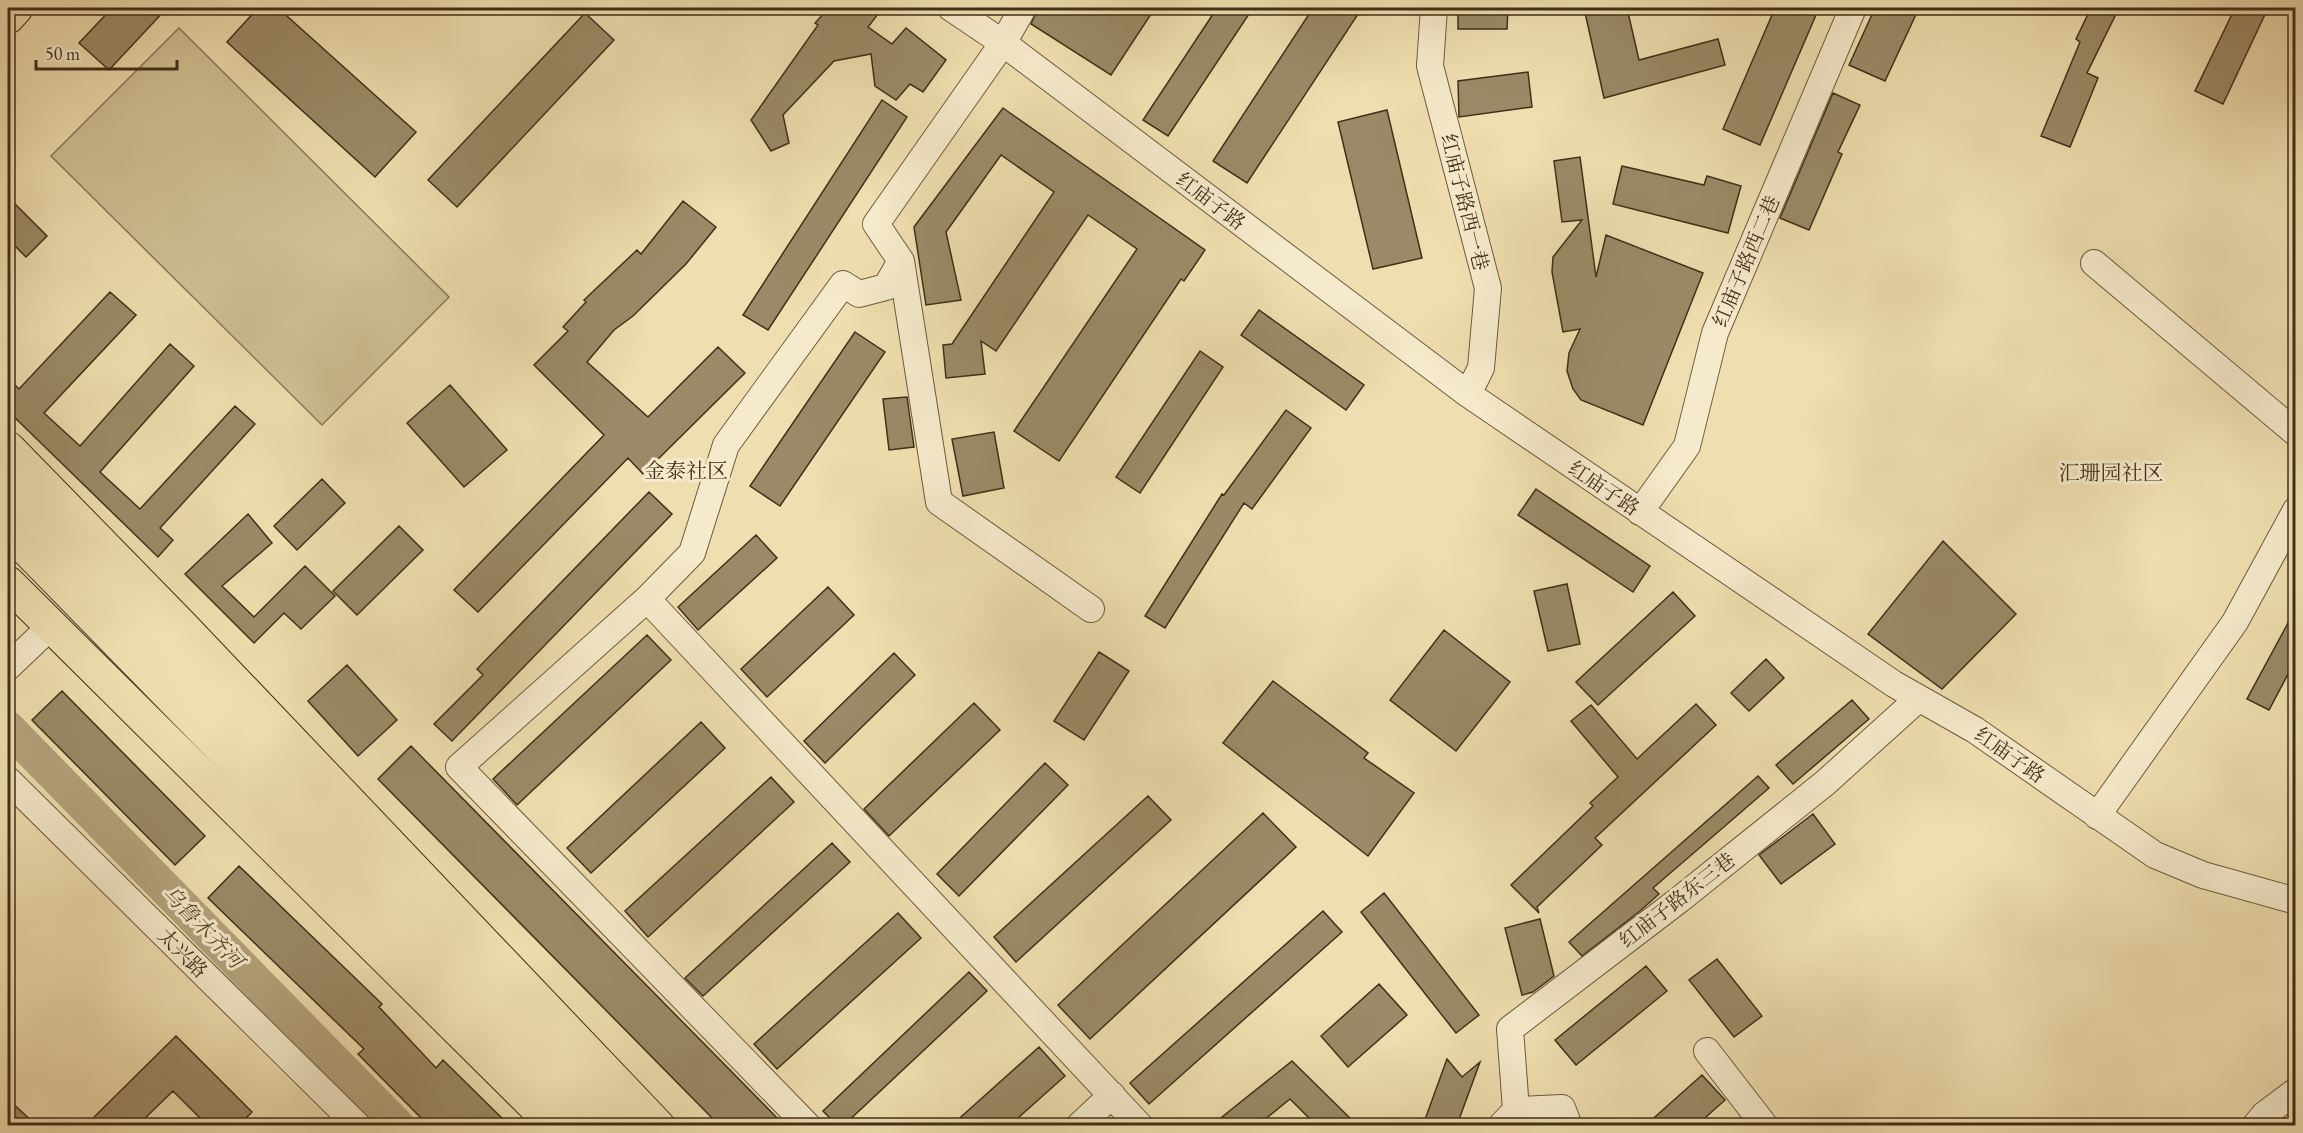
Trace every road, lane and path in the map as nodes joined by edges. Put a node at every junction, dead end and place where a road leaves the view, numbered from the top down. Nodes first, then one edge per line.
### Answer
1 (16, 8) edge
2 (951, 8) edge
3 (1023, 8) edge
4 (1434, 8) edge
5 (1853, 8) edge
6 (8, 17) edge
7 (1003, 43) junction
8 (901, 261) junction
9 (2094, 263) dead end
10 (1468, 394) junction
11 (2295, 433) edge
12 (8, 448) edge
13 (8, 484) edge
14 (2295, 510) edge
15 (1640, 512) junction
16 (8, 530) edge
17 (8, 583) edge
18 (647, 599) junction
19 (1091, 609) dead end
20 (50, 627) junction
21 (8, 667) edge
22 (1918, 699) junction
23 (8, 780) edge
24 (2097, 816) junction
25 (2295, 901) edge
26 (1707, 1051) dead end
27 (2295, 1091) edge
28 (1112, 1095) junction
29 (1508, 1118) edge
30 (358, 1125) edge
31 (555, 1125) edge
32 (590, 1125) edge
33 (631, 1125) edge
34 (658, 1125) edge
35 (808, 1125) edge
36 (1079, 1125) edge
37 (1140, 1125) edge
38 (1569, 1125) edge
39 (1765, 1125) edge
40 (2255, 1125) edge

1 - 6 main road
2 - 7 street, 红庙子路
3 - 7 street
4 - 10 street, 红庙子路西一巷
5 - 15 street, 红庙子路西二巷
7 - 8 street
7 - 10 street, 红庙子路
8 - 18 street
8 - 19 street
9 - 11 street
10 - 15 street, 红庙子路
12 - 34 main road
13 - 33 main road
14 - 24 street
15 - 22 street, 红庙子路
16 - 32 main road
17 - 20 main road
18 - 28 street
18 - 35 street
20 - 21 street
20 - 31 main road
22 - 24 street, 红庙子路
22 - 29 street, 红庙子路东三巷
23 - 30 street, 太兴路
24 - 25 street, 红庙子路
26 - 39 street
27 - 40 street
28 - 36 street
28 - 37 street
29 - 38 street

